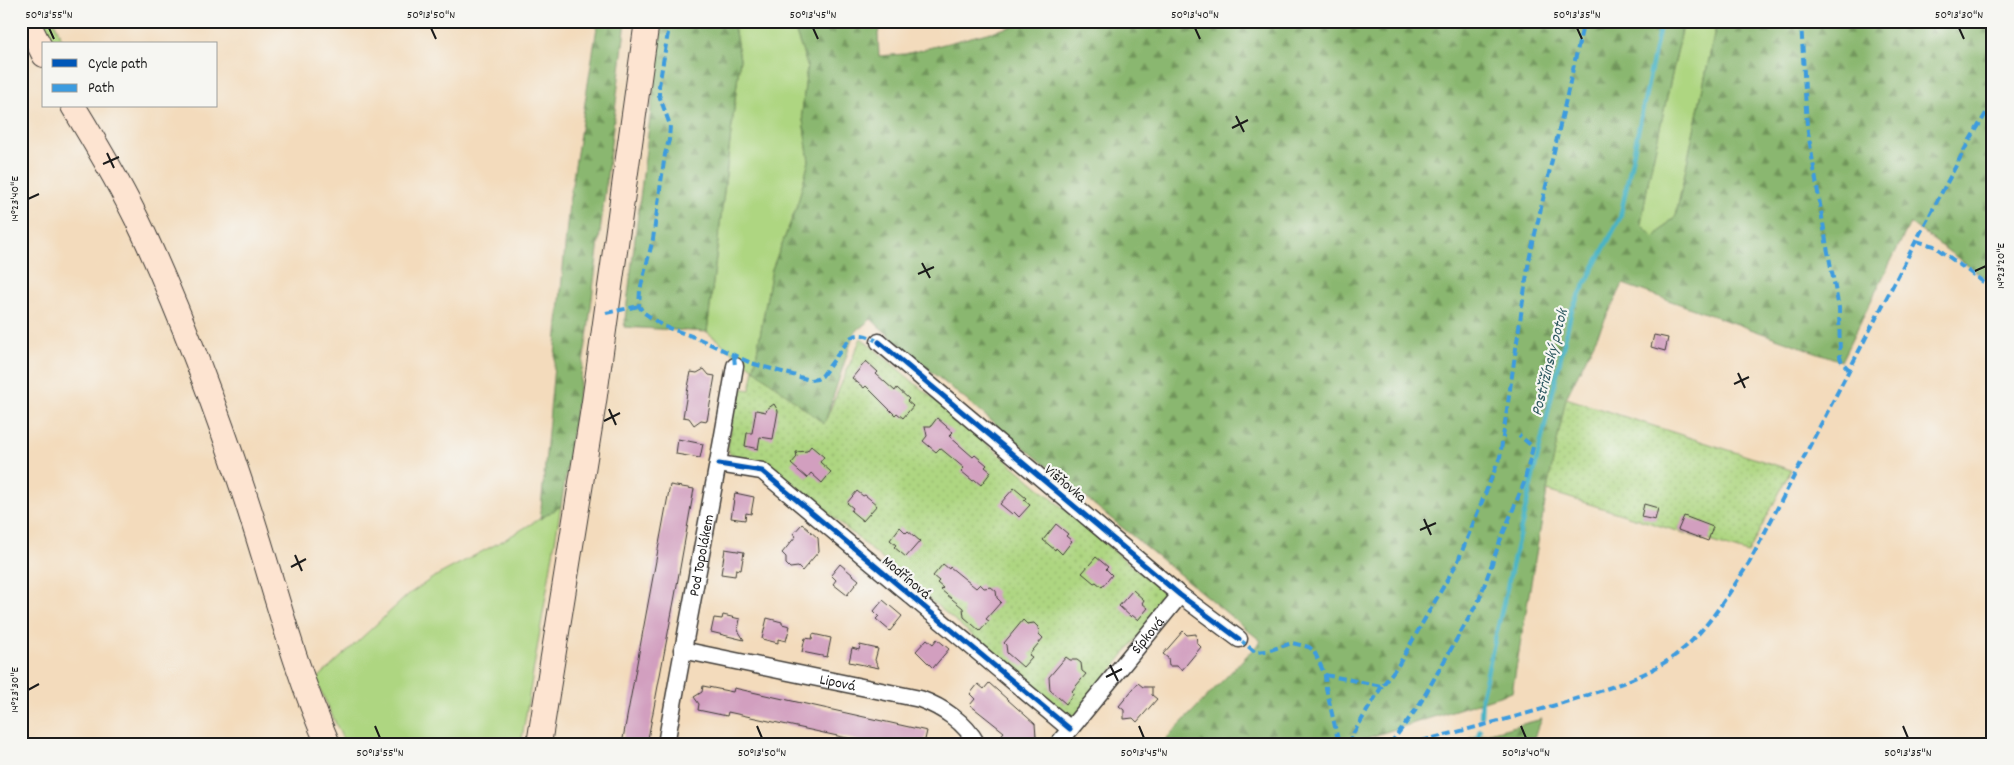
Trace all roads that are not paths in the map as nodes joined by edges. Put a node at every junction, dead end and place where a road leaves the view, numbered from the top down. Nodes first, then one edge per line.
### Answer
1 (27, 21) edge
2 (647, 21) edge
3 (42, 51) edge
4 (74, 108) edge
5 (880, 342) dead end
6 (734, 366) dead end
7 (718, 464) junction
8 (1180, 595) junction
9 (1238, 639) dead end
10 (682, 650) junction
11 (1070, 729) junction
12 (328, 744) edge
13 (539, 744) edge
14 (666, 744) edge
15 (977, 744) edge
16 (1058, 744) edge

1 - 3 main road
2 - 13 main road
4 - 12 main road
5 - 8 street, Višňovka
6 - 7 street, Pod Topolákem
7 - 10 street, Pod Topolákem
7 - 11 street, Modřínová
8 - 9 street, Višňovka
8 - 11 street, Šípková
10 - 14 street, Pod Topolákem
10 - 15 street, Lipová
11 - 16 street, Šípková

